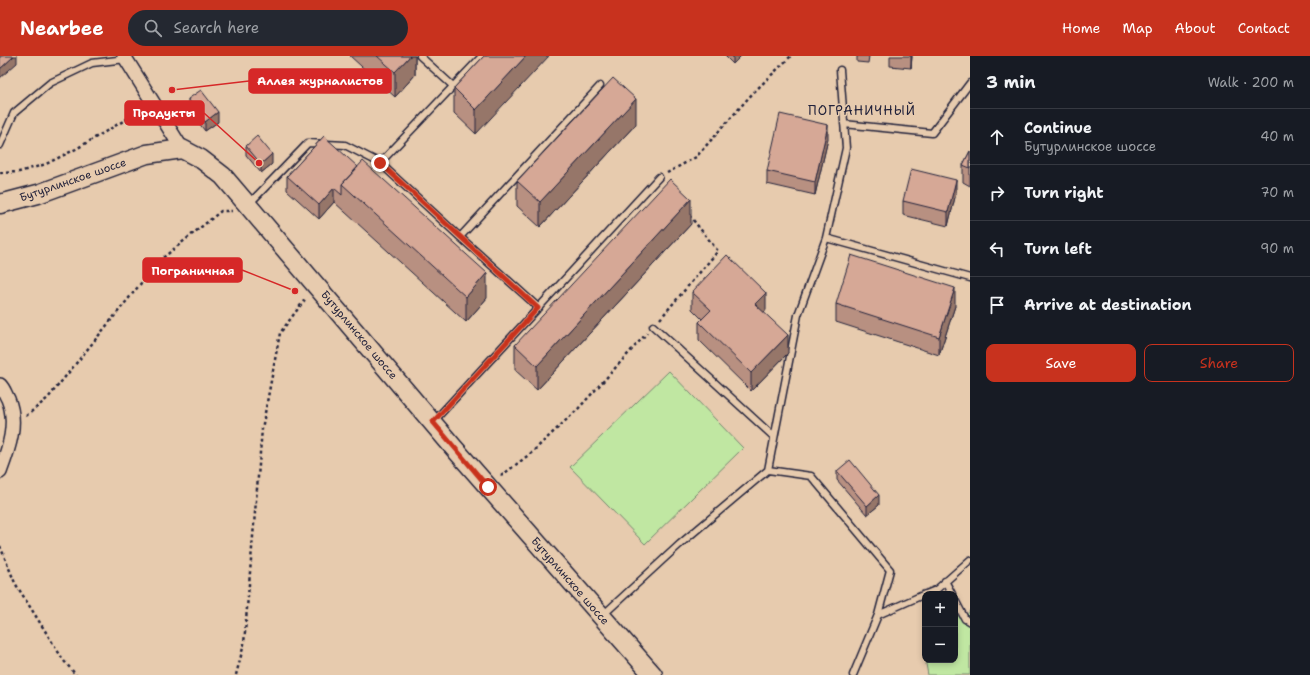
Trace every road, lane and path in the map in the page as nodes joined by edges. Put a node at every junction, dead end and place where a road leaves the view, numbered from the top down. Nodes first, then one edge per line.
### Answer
1 (420, 56) edge
2 (482, 56) edge
3 (791, 56) edge
4 (125, 58) edge
5 (840, 70) dead end
6 (970, 83) edge
7 (453, 86) junction
8 (600, 86) dead end
9 (154, 103) junction
10 (844, 124) junction
11 (0, 145) edge
12 (182, 149) junction
13 (380, 163) junction
14 (0, 173) edge
15 (660, 177) joint
16 (246, 203) junction
17 (0, 204) edge
18 (689, 214) edge
19 (460, 237) junction
20 (826, 238) junction
21 (970, 278) edge
22 (316, 285) junction
23 (538, 308) junction
24 (653, 326) junction
25 (0, 385) edge
26 (433, 422) junction
27 (13, 426) junction
28 (774, 437) junction
29 (768, 470) junction
30 (0, 472) edge
31 (488, 487) junction
32 (0, 546) edge
33 (970, 560) edge
34 (945, 581) junction
35 (933, 591) edge
36 (950, 591) edge
37 (922, 595) edge
38 (958, 606) edge
39 (878, 615) junction
40 (601, 616) junction
41 (970, 622) edge
42 (76, 675) edge
43 (236, 675) edge
44 (653, 675) edge
45 (853, 675) edge

1 - 7 lane
2 - 7 lane
3 - 15 path
4 - 9 street
4 - 11 lane
5 - 10 lane
6 - 10 lane
7 - 13 lane
8 - 19 lane
9 - 12 street
9 - 14 path
10 - 20 lane
12 - 16 main road, Бутурлинское шоссе
12 - 17 main road, Бутурлинское шоссе
13 - 16 lane
13 - 19 lane
15 - 23 lane
16 - 22 main road, Бутурлинское шоссе
16 - 27 path
18 - 24 path
19 - 23 lane
20 - 21 lane
20 - 28 lane
22 - 26 main road, Бутурлинское шоссе
22 - 43 path
23 - 26 lane
24 - 28 lane
24 - 31 path
25 - 27 street
26 - 31 main road, Бутурлинское шоссе
27 - 30 street
28 - 29 lane
29 - 39 lane
29 - 40 lane
31 - 40 main road, Бутурлинское шоссе
32 - 42 path
33 - 34 lane
34 - 35 lane
34 - 36 lane
37 - 39 lane
38 - 41 lane
39 - 45 lane
40 - 44 main road, Бутурлинское шоссе

